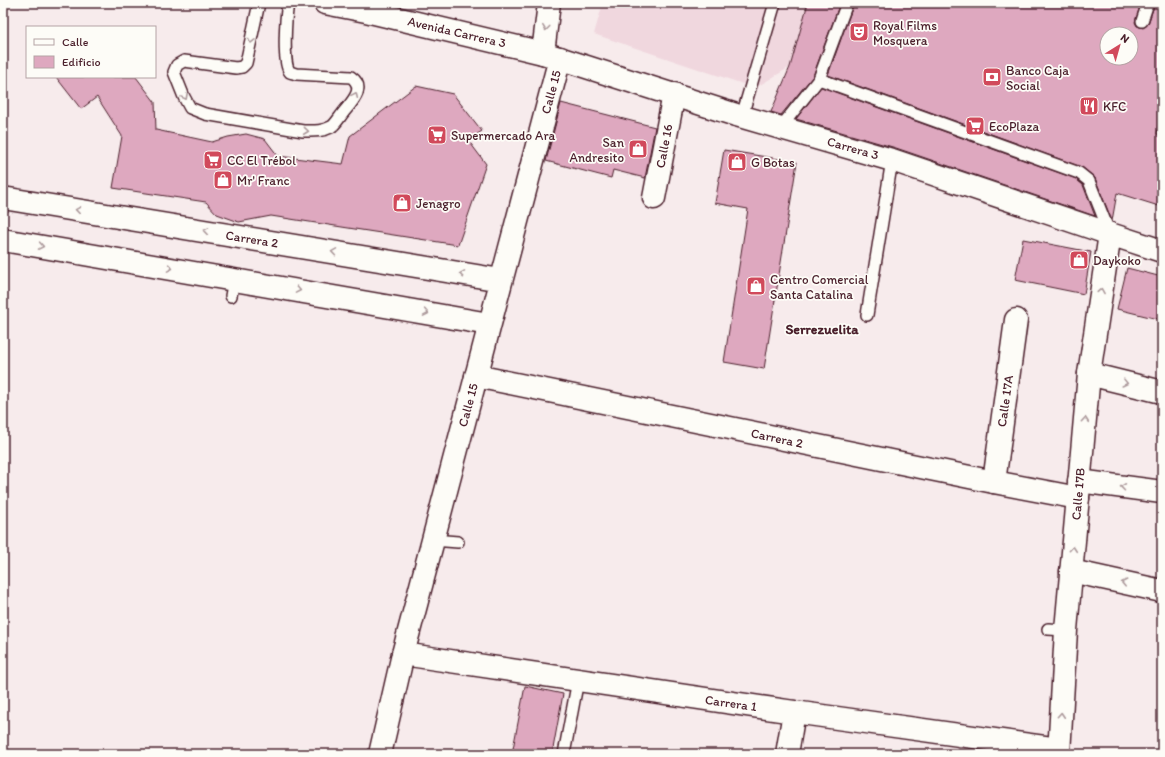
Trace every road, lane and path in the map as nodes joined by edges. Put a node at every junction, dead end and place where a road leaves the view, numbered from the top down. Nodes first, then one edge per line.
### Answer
1 (259, 3) edge
2 (288, 3) edge
3 (325, 3) edge
4 (549, 3) edge
5 (775, 3) edge
6 (847, 3) edge
7 (1148, 3) edge
8 (367, 7) edge
9 (1142, 21) dead end
10 (551, 55) junction
11 (819, 79) junction
12 (674, 94) junction
13 (742, 116) junction
14 (781, 127) junction
15 (892, 160) junction
16 (3, 198) edge
17 (654, 198) dead end
18 (1110, 234) junction
19 (3, 240) edge
20 (1162, 251) edge
21 (501, 280) junction
22 (867, 315) dead end
23 (1016, 320) dead end
24 (489, 324) junction
25 (1089, 374) junction
26 (476, 376) junction
27 (1162, 392) edge
28 (994, 482) junction
29 (1078, 489) junction
30 (1162, 492) edge
31 (433, 540) junction
32 (458, 542) dead end
33 (1071, 571) junction
34 (1162, 591) edge
35 (403, 654) junction
36 (578, 680) junction
37 (794, 712) junction
38 (1059, 752) edge
39 (380, 754) edge
40 (564, 754) edge
41 (787, 754) edge

1 -> 2 lane
3 - 8 street, Avenida Carrera 3
4 -> 10 street, Calle 15
5 - 13 lane
6 - 11 lane
7 - 9 lane
8 - 10 street, Avenida Carrera 3
10 - 12 street, Carrera 3
10 - 21 street, Calle 15
11 - 14 lane
11 - 18 lane
12 - 13 street, Carrera 3
12 - 17 street, Calle 16
13 - 14 street, Carrera 3
14 - 15 street, Carrera 3
15 - 18 street, Carrera 3
15 - 22 lane
21 -> 16 street, Carrera 2
18 - 20 street, Carrera 3
25 -> 18 street, Calle 17B
19 -> 24 street
21 - 24 street, Calle 15
23 - 28 street, Calle 17A
24 - 26 street, Calle 15
25 -> 27 street
29 -> 25 street, Calle 17B
26 - 28 street, Carrera 2
26 - 31 street, Calle 15
28 - 29 street, Carrera 2
30 -> 29 street, Carrera 2
33 -> 29 street, Calle 17B
31 - 32 lane
31 - 35 street, Calle 15
34 -> 33 street
38 -> 33 street, Calle 17B
35 - 36 street, Carrera 1
35 - 39 street, Calle 15
36 - 37 street, Carrera 1
36 - 40 lane
37 - 38 street, Carrera 1
37 - 41 street

